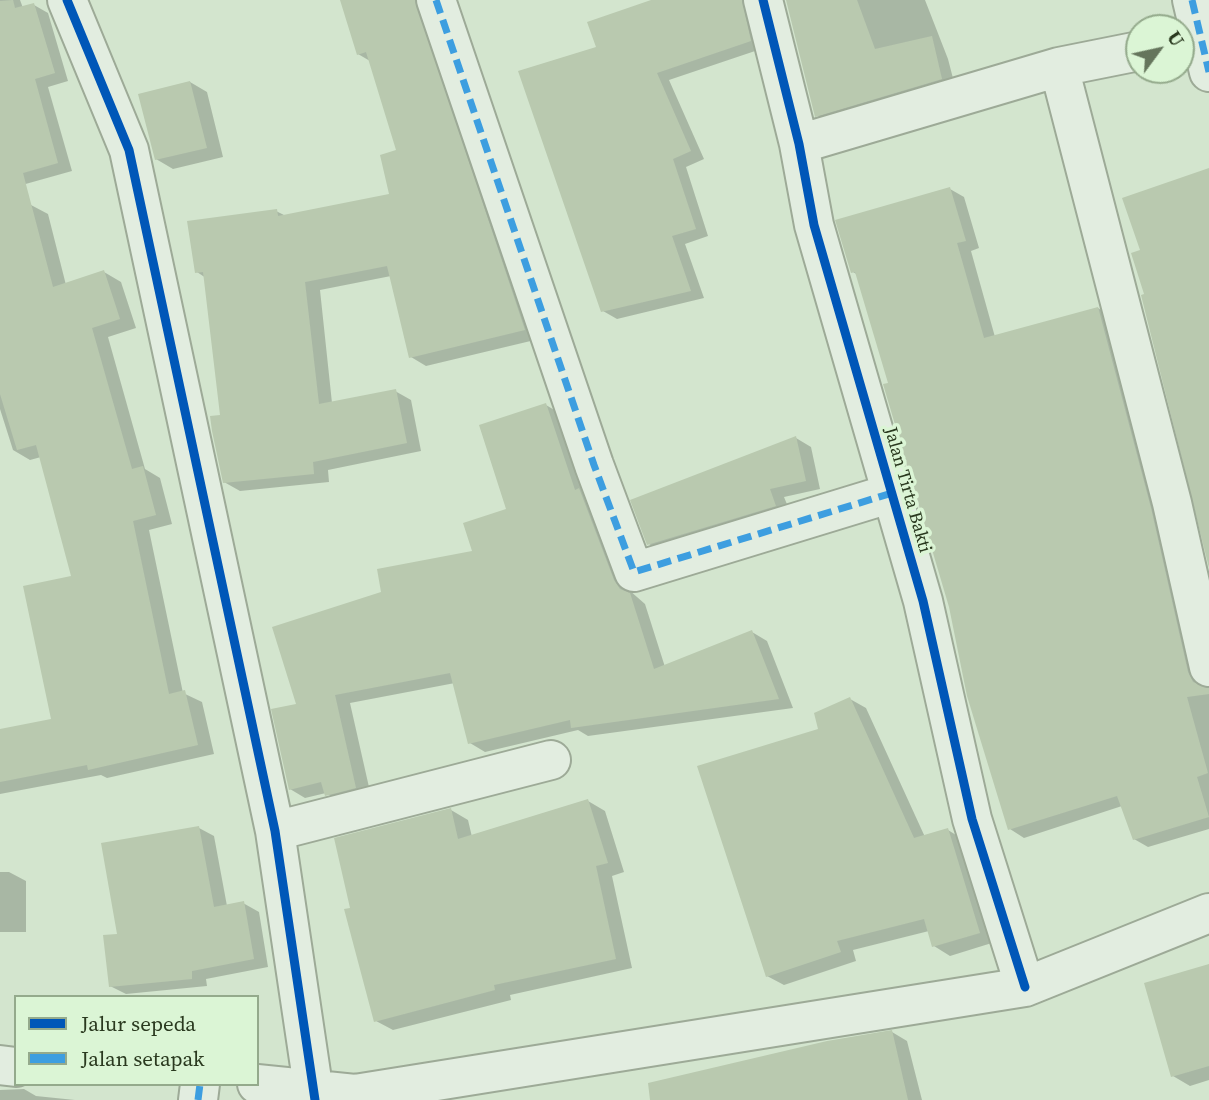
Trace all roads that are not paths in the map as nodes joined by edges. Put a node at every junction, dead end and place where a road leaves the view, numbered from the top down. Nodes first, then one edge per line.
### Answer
1 (67, 0) edge
2 (436, 0) edge
3 (763, 0) edge
4 (1192, 0) edge
5 (1125, 54) edge
6 (1059, 67) junction
7 (1209, 72) edge
8 (799, 144) junction
9 (891, 493) junction
10 (1209, 667) edge
11 (551, 760) dead end
12 (275, 831) junction
13 (1209, 913) edge
14 (1025, 987) junction
15 (259, 1084) edge
16 (313, 1095) edge

1 - 12 street
2 - 9 street
3 - 8 street, Jalan Tirta Bakti
4 - 7 street
5 - 6 street
6 - 8 street
6 - 10 street
8 - 9 street, Jalan Tirta Bakti
9 - 14 street, Jalan Tirta Bakti
11 - 12 street
12 - 16 street
13 - 14 street
14 - 16 street
15 - 16 street

